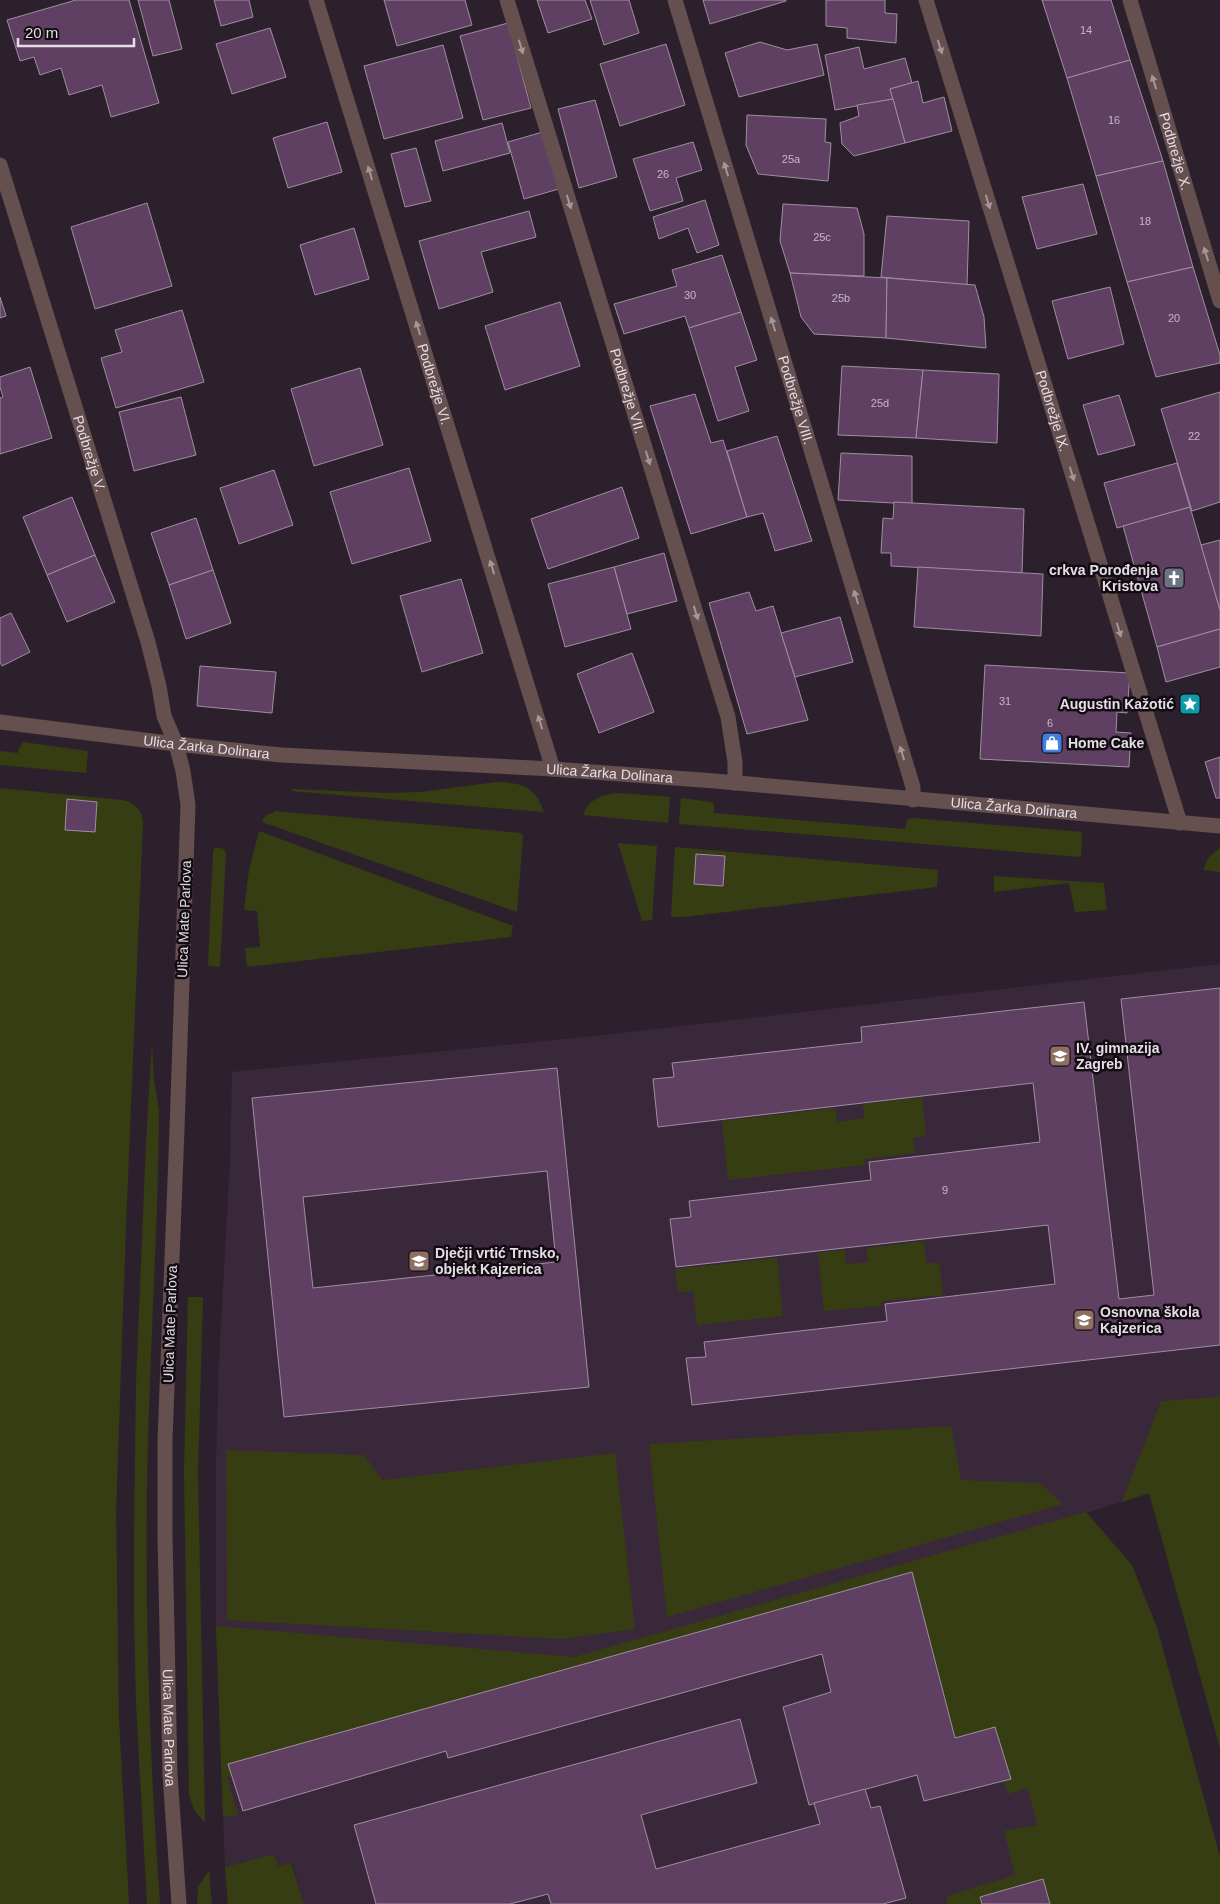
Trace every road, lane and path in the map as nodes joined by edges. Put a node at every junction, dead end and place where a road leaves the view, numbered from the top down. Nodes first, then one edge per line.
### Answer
1 (316, 0) edge
2 (507, 0) edge
3 (675, 0) edge
4 (926, 0) edge
5 (1130, 0) edge
6 (0, 165) edge
7 (1220, 301) edge
8 (0, 722) edge
9 (176, 744) junction
10 (553, 769) junction
11 (735, 784) junction
12 (913, 800) junction
13 (1180, 823) junction
14 (1220, 826) edge
15 (179, 1904) edge

10 -> 1 street, Podbrežje VI.
2 -> 11 street, Podbrežje VII.
12 -> 3 street, Podbrežje VIII.
4 -> 13 street, Podbrežje IX.
7 -> 5 street, Podbrežje X.
6 - 9 street, Podbrežje V.
8 - 9 street, Ulica Žarka Dolinara
9 - 10 street, Ulica Žarka Dolinara
9 - 15 street, Ulica Mate Parlova
10 - 11 street, Ulica Žarka Dolinara
11 - 12 street, Ulica Žarka Dolinara
12 - 13 street, Ulica Žarka Dolinara
13 - 14 street, Ulica Žarka Dolinara

